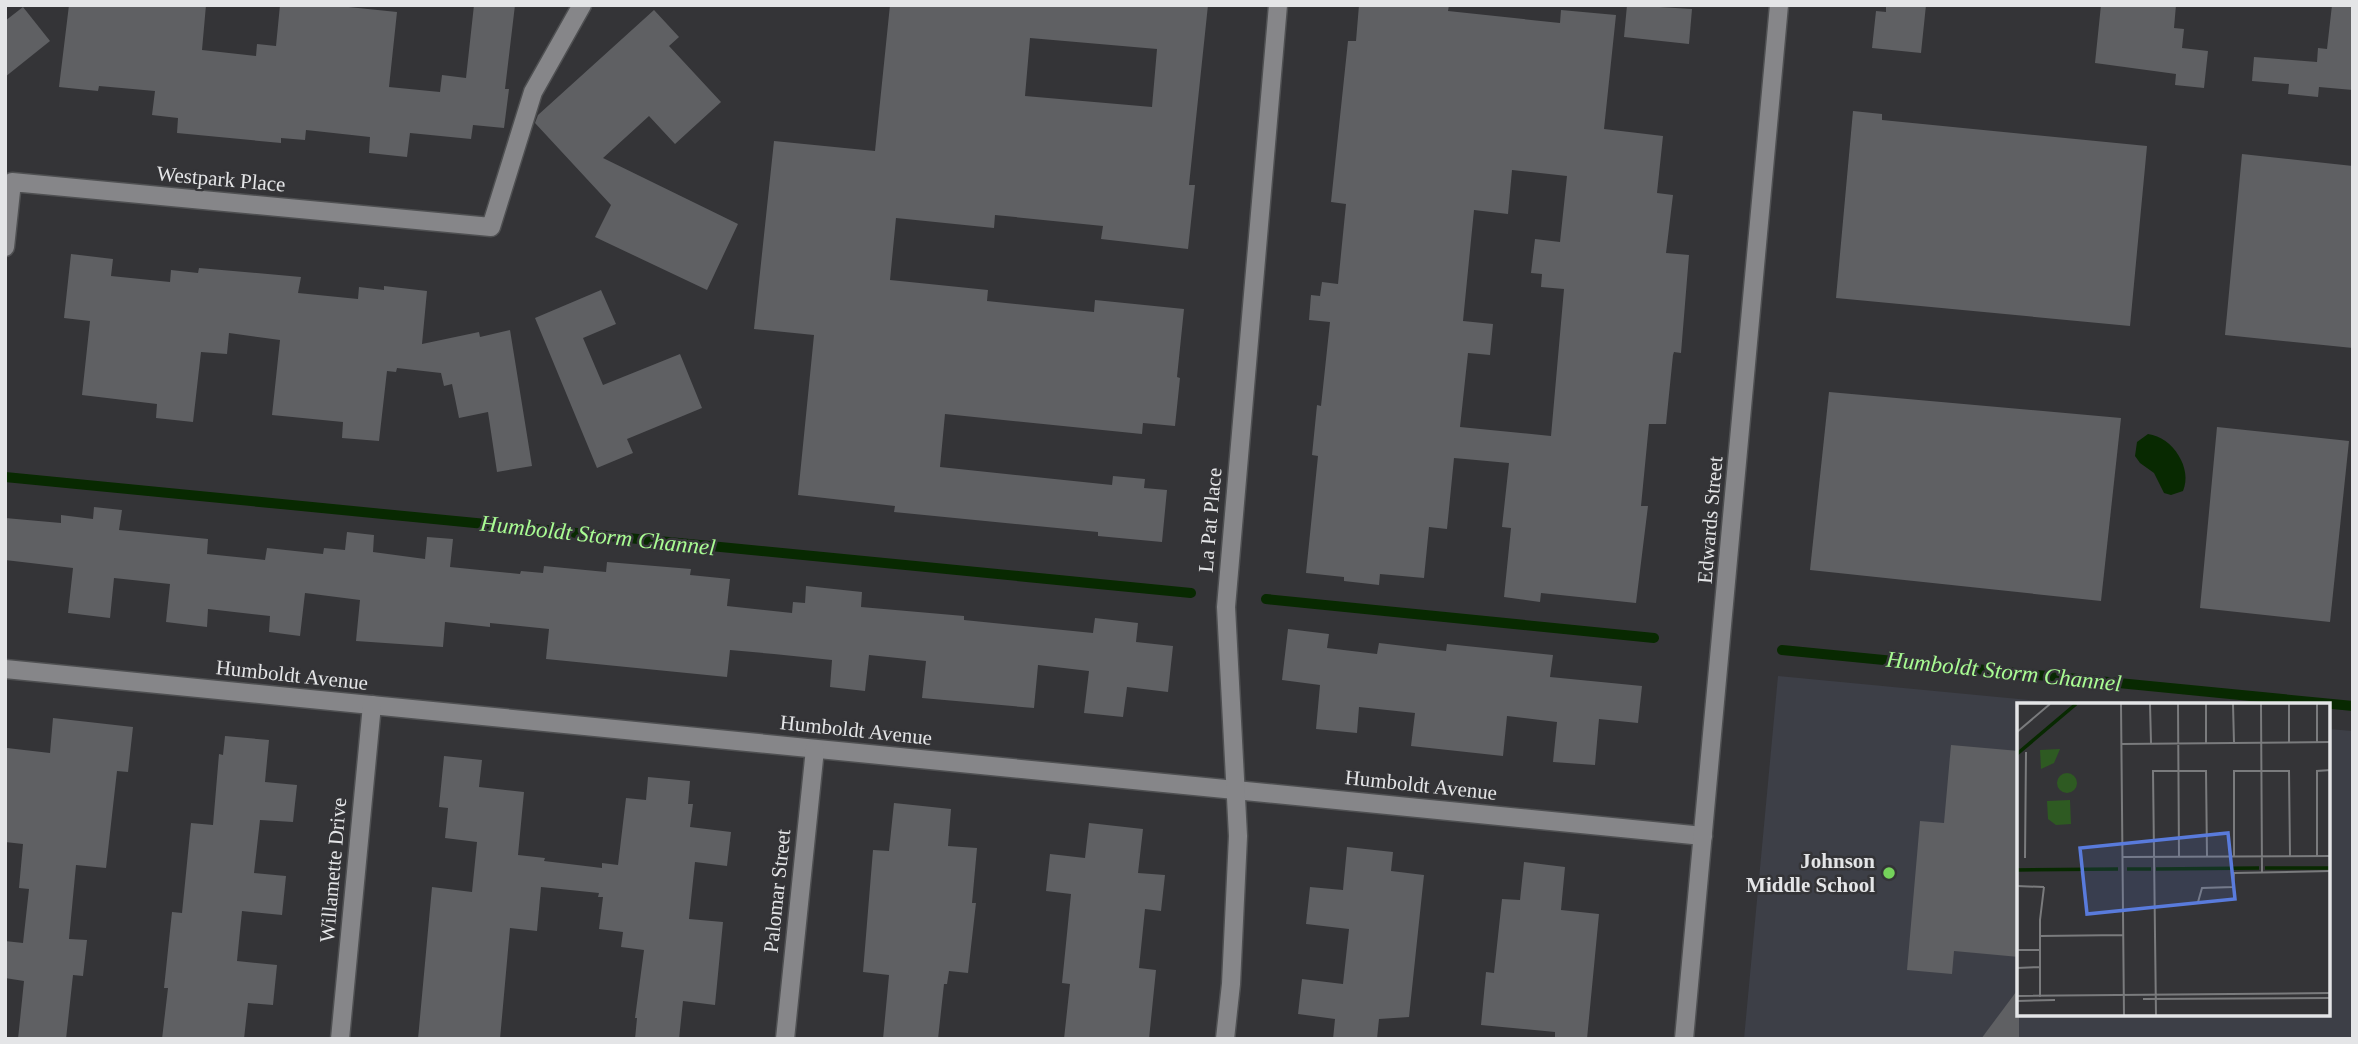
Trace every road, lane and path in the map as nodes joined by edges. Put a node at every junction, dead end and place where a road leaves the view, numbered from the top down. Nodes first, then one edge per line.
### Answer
1 (582, 5) edge
2 (1278, 5) edge
3 (1779, 5) edge
4 (5, 247) edge
5 (5, 669) edge
6 (372, 705) junction
7 (815, 748) junction
8 (1237, 789) junction
9 (1703, 836) junction
10 (340, 1039) edge
11 (785, 1039) edge
12 (1225, 1039) edge
13 (1684, 1039) edge

1 - 4 street, Westpark Place
2 - 8 street, La Pat Place
3 - 9 street, Edwards Street
5 - 6 street, Humboldt Avenue
6 - 7 street, Humboldt Avenue
6 - 10 street, Willamette Drive
7 - 8 street, Humboldt Avenue
7 - 11 street, Palomar Street
8 - 9 street, Humboldt Avenue
8 - 12 street, La Pat Place
9 - 13 street, Edwards Street

